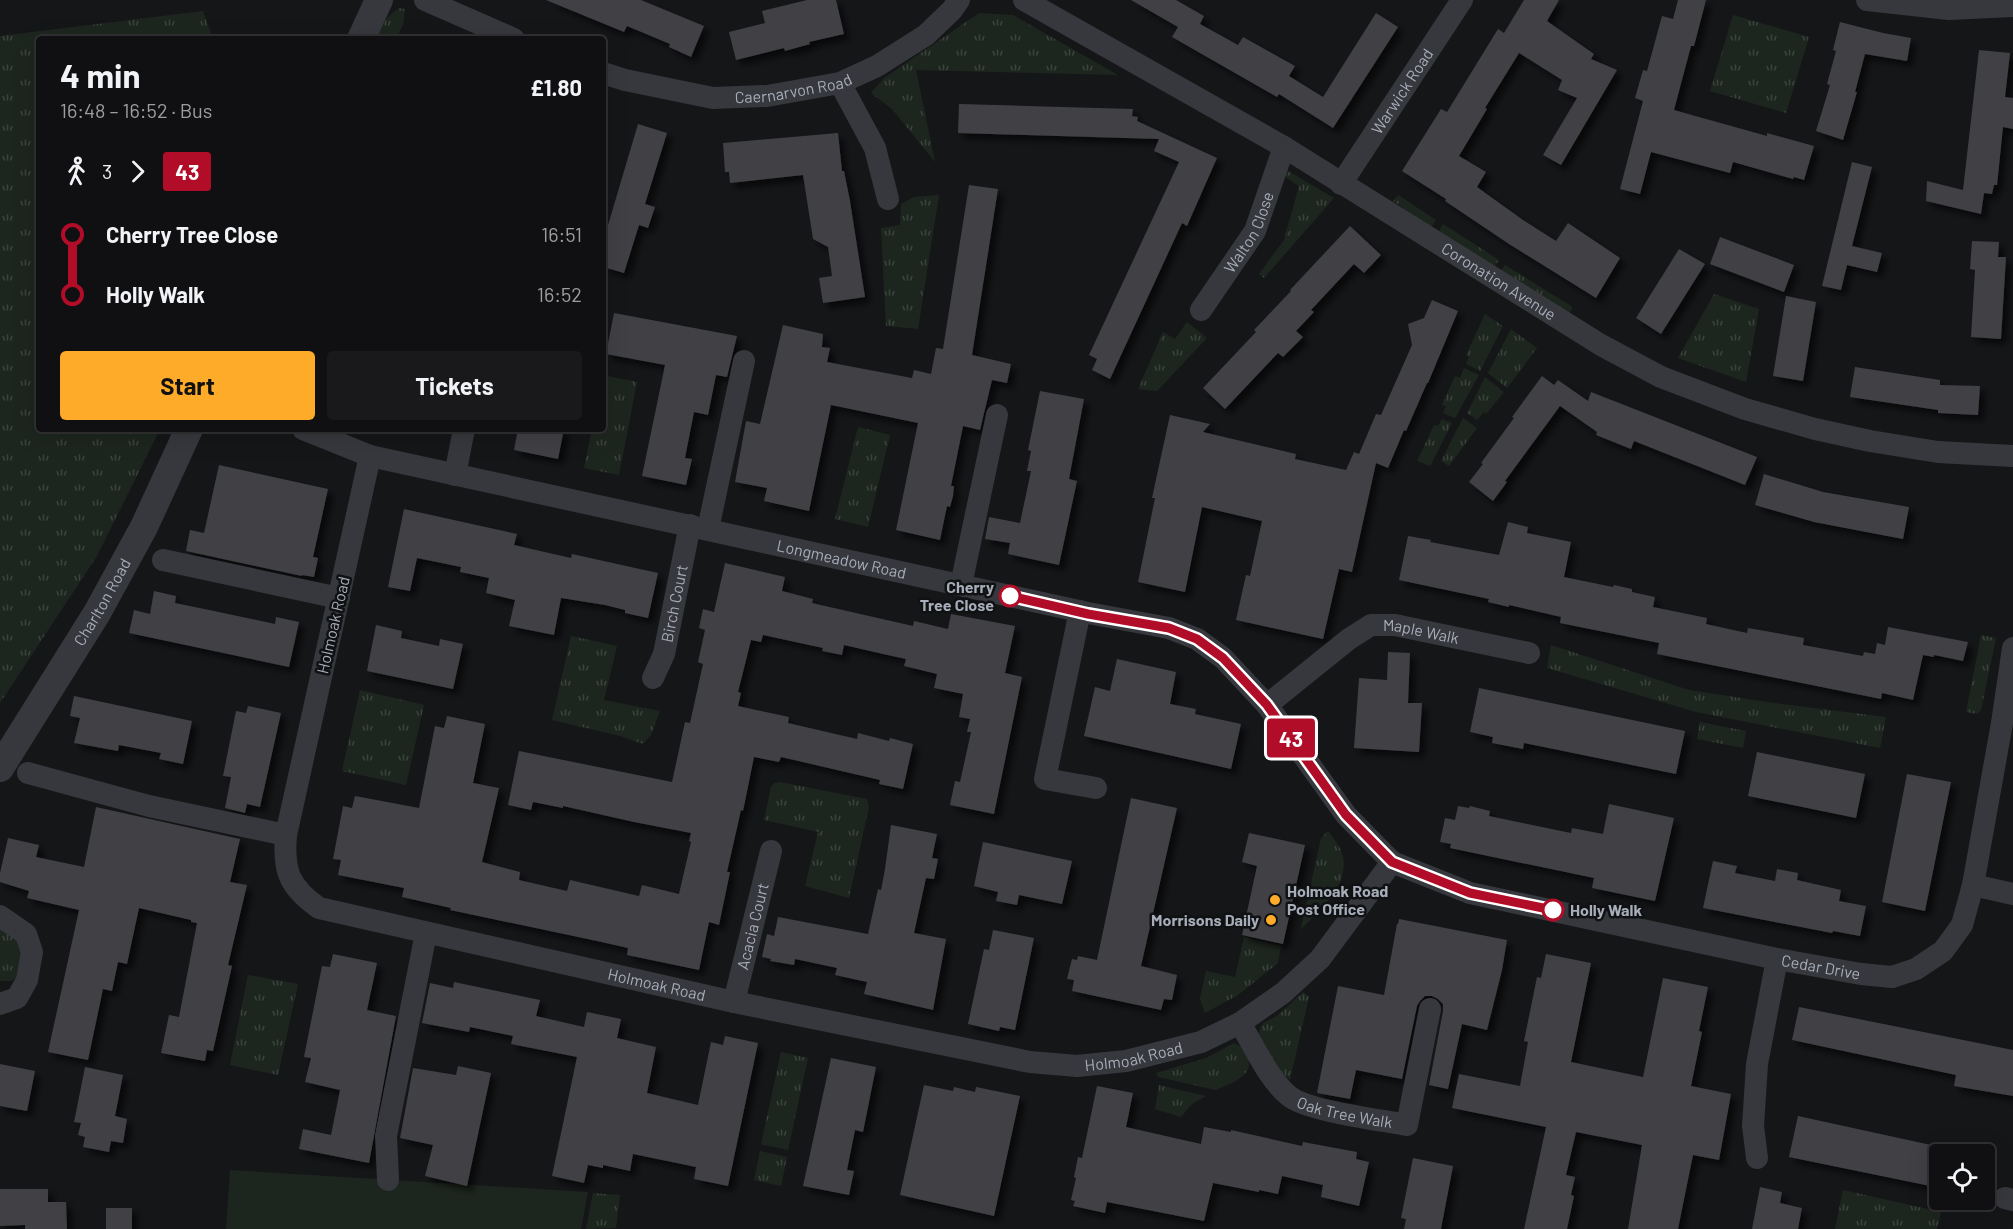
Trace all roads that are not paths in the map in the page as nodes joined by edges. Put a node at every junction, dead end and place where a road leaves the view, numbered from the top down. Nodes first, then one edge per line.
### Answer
1 (379, 0) edge
2 (425, 0) edge
3 (959, 0) edge
4 (1024, 0) edge
5 (1462, 0) edge
6 (1867, 0) edge
7 (2013, 6) edge
8 (362, 36) edge
9 (507, 36) edge
10 (606, 74) edge
11 (840, 83) junction
12 (1284, 147) junction
13 (1341, 184) junction
14 (888, 199) dead end
15 (1201, 310) dead end
16 (744, 361) dead end
17 (997, 415) dead end
18 (188, 432) edge
19 (310, 432) edge
20 (463, 432) edge
21 (370, 456) junction
22 (2013, 456) edge
23 (455, 475) junction
24 (699, 527) junction
25 (163, 560) dead end
26 (961, 585) junction
27 (339, 598) junction
28 (1080, 611) junction
29 (2013, 648) edge
30 (1529, 653) dead end
31 (653, 678) dead end
32 (1267, 705) junction
33 (0, 768) edge
34 (28, 773) dead end
35 (1096, 788) dead end
36 (286, 835) junction
37 (771, 851) dead end
38 (1392, 862) junction
39 (1973, 885) junction
40 (2013, 894) edge
41 (0, 916) edge
42 (426, 933) junction
43 (1778, 958) junction
44 (734, 1002) junction
45 (0, 1005) edge
46 (1430, 1009) dead end
47 (1240, 1023) junction
48 (1757, 1158) dead end
49 (388, 1180) dead end

1 - 8 street
2 - 9 street
3 - 11 street, Caernarvon Road
4 - 12 street, Coronation Avenue
5 - 13 street, Warwick Road
6 - 7 street
10 - 11 street, Caernarvon Road
11 - 14 street
12 - 13 street, Coronation Avenue
12 - 15 street, Walton Close
13 - 22 street, Coronation Avenue
16 - 24 street, Birch Court
17 - 26 street
18 - 33 street, Charlton Road
19 - 21 street, Longmeadow Road
20 - 23 street
21 - 23 street, Longmeadow Road
21 - 27 street, Holmoak Road
23 - 24 street, Longmeadow Road
24 - 26 street, Longmeadow Road
24 - 31 street, Birch Court
25 - 27 street
26 - 28 street, Longmeadow Road
27 - 36 street, Holmoak Road
28 - 32 street, Longmeadow Road
28 - 35 street
29 - 39 street, Cedar Drive
30 - 32 street, Maple Walk
32 - 38 street, Longmeadow Road
34 - 36 street
36 - 42 street, Holmoak Road
37 - 44 street, Acacia Court
38 - 43 street, Cedar Drive
38 - 47 street, Holmoak Road
39 - 40 street
39 - 43 street, Cedar Drive
41 - 45 street
42 - 44 street, Holmoak Road
42 - 49 street
43 - 48 street
44 - 47 street, Holmoak Road
46 - 47 street, Oak Tree Walk

